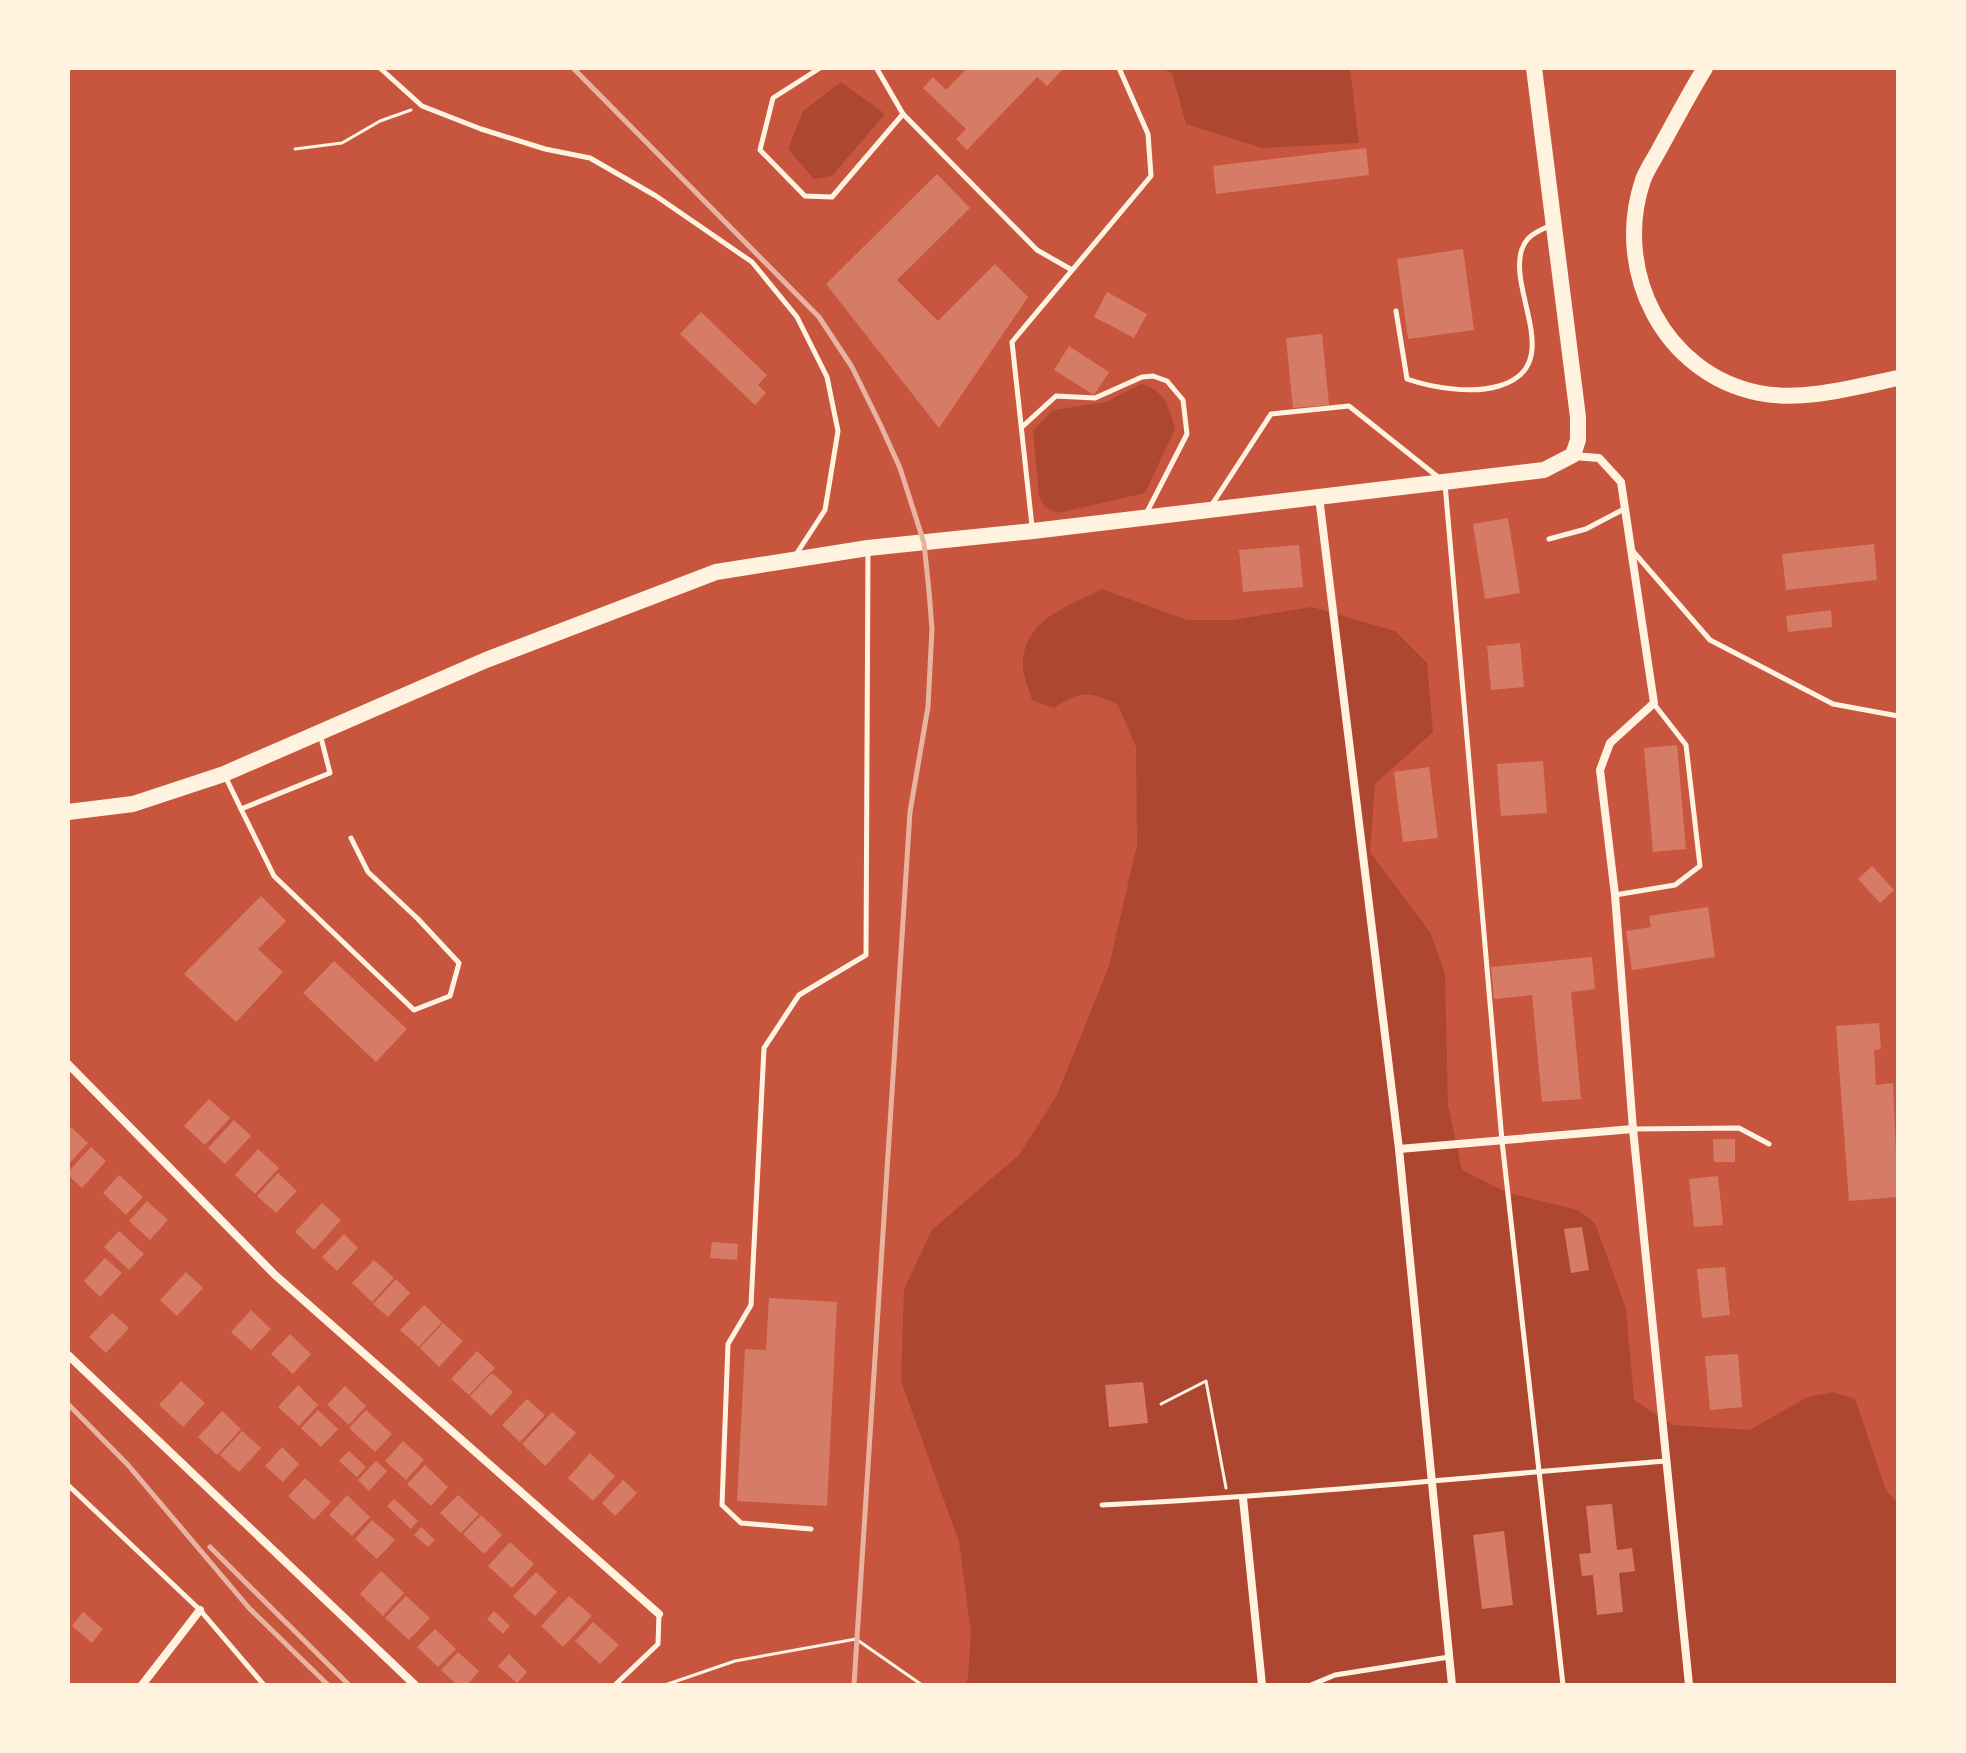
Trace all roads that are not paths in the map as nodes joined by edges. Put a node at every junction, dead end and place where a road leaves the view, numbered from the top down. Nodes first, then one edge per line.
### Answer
1 (380, 68) edge
2 (820, 68) edge
3 (877, 68) edge
4 (1119, 68) edge
5 (1534, 68) edge
6 (1705, 68) edge
7 (903, 114) junction
8 (1554, 224) junction
9 (1072, 270) junction
10 (1396, 311) dead end
11 (1898, 378) edge
12 (1022, 427) junction
13 (1573, 455) junction
14 (1445, 483) junction
15 (1319, 496) junction
16 (1625, 508) junction
17 (1208, 510) junction
18 (1144, 518) junction
19 (1033, 531) junction
20 (1549, 539) dead end
21 (868, 548) junction
22 (1631, 548) junction
23 (792, 560) junction
24 (1654, 703) junction
25 (1898, 716) edge
26 (319, 731) junction
27 (224, 774) junction
28 (241, 809) junction
29 (68, 812) edge
30 (351, 838) dead end
31 (1615, 895) junction
32 (68, 1064) edge
33 (1633, 1129) junction
34 (1502, 1141) junction
35 (1769, 1144) dead end
36 (1399, 1149) junction
37 (68, 1355) edge
38 (1666, 1461) junction
39 (1539, 1471) junction
40 (1429, 1480) junction
41 (68, 1485) edge
42 (1243, 1498) junction
43 (1102, 1505) dead end
44 (811, 1529) dead end
45 (200, 1610) junction
46 (659, 1614) joint
47 (1449, 1657) junction
48 (142, 1685) edge
49 (264, 1685) edge
50 (415, 1685) edge
51 (615, 1685) edge
52 (1262, 1685) edge
53 (1311, 1685) edge
54 (1452, 1685) edge
55 (1563, 1685) edge
56 (1689, 1685) edge

1 - 23 lane
2 - 7 lane
3 - 7 lane
4 - 9 lane
5 - 8 main road
6 - 11 main road
7 - 9 lane
8 - 10 lane
8 - 13 main road
9 - 12 lane
12 - 18 lane
12 - 19 lane
13 - 14 main road
13 - 16 street
14 - 15 main road
14 - 17 lane
14 - 34 lane
15 - 17 main road
15 - 36 street
16 - 20 lane
16 - 22 street
17 - 18 main road
18 - 19 main road
19 - 21 main road
21 - 23 main road
21 - 44 lane
22 - 24 street
22 - 25 lane
23 - 26 main road
24 - 31 street
24 - 31 lane
26 - 27 main road
26 - 28 lane
27 - 28 lane
27 - 29 main road
28 - 30 lane
31 - 33 street
32 - 46 street
33 - 34 street
33 - 35 lane
33 - 38 street
34 - 36 street
34 - 39 lane
36 - 40 street
37 - 50 street
38 - 39 lane
38 - 56 street
39 - 40 lane
39 - 55 lane
40 - 42 lane
40 - 47 street
41 - 45 lane
42 - 43 lane
42 - 52 street
45 - 48 street
45 - 49 lane
46 - 51 lane
47 - 53 lane
47 - 54 street

